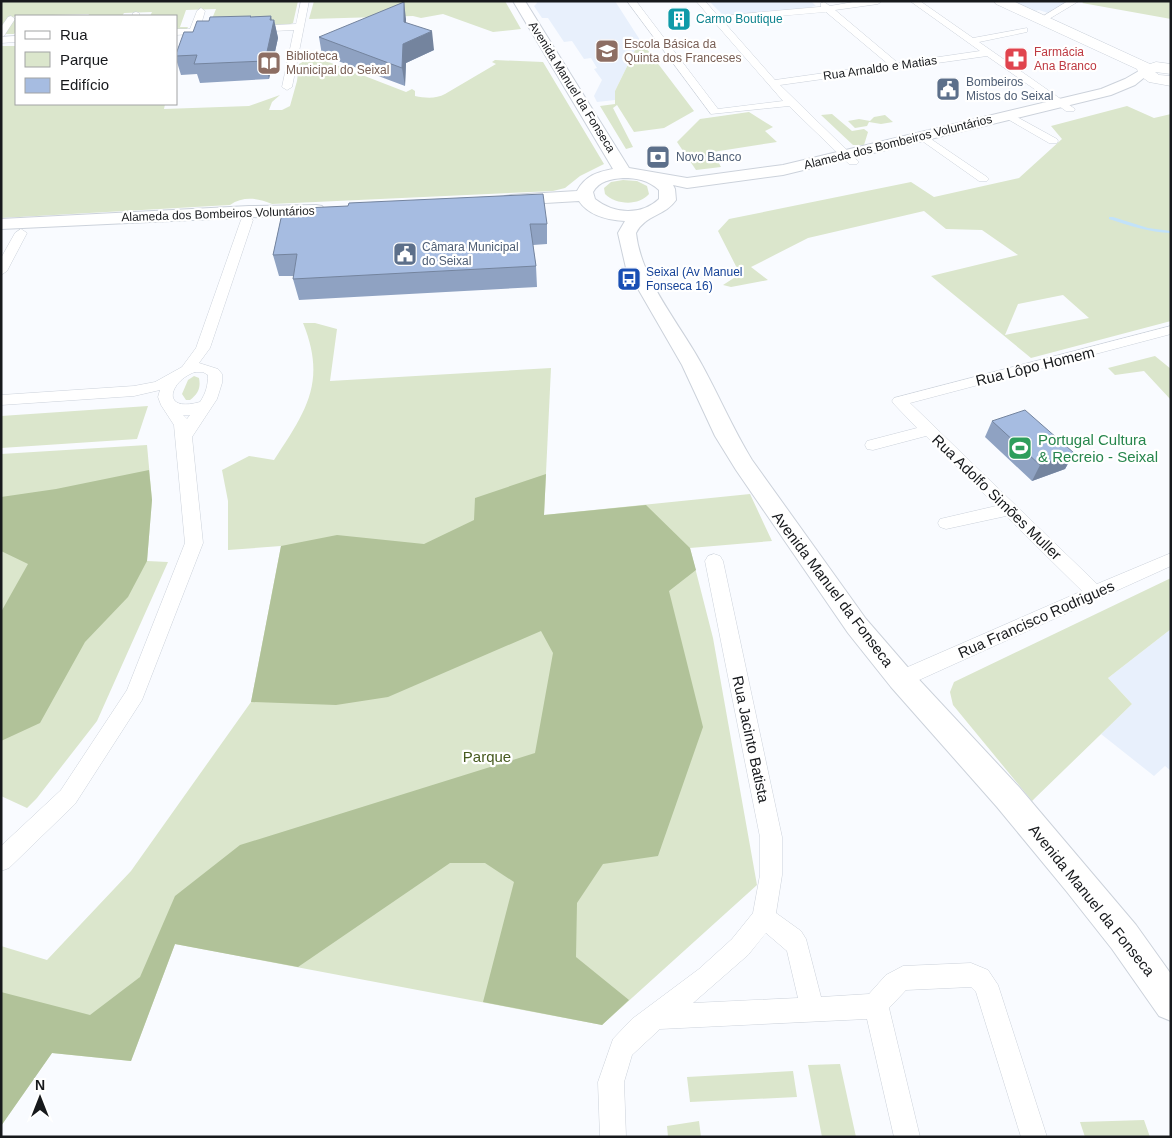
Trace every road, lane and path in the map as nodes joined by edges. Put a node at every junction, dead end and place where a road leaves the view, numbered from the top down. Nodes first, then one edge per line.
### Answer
1 (305, 1) edge
2 (519, 1) edge
3 (631, 1) edge
4 (700, 1) edge
5 (820, 1) edge
6 (878, 1) edge
7 (914, 1) edge
8 (1001, 1) edge
9 (1075, 1) edge
10 (828, 9) junction
11 (200, 12) dead end
12 (11, 19) dead end
13 (716, 19) junction
14 (1043, 21) junction
15 (300, 27) junction
16 (242, 29) edge
17 (223, 30) edge
18 (1024, 30) dead end
19 (194, 31) junction
20 (178, 32) edge
21 (1, 34) edge
22 (15, 39) edge
23 (1, 40) edge
24 (970, 41) junction
25 (988, 53) junction
26 (896, 66) junction
27 (1145, 70) junction
28 (1168, 73) edge
29 (772, 83) junction
30 (288, 87) dead end
31 (791, 103) junction
32 (1066, 105) junction
33 (1014, 118) junction
34 (927, 139) junction
35 (1053, 141) dead end
36 (849, 159) junction
37 (623, 173) junction
38 (647, 176) junction
39 (983, 179) dead end
40 (585, 196) junction
41 (499, 200) edge
42 (668, 200) junction
43 (281, 210) junction
44 (217, 212) junction
45 (247, 220) junction
46 (627, 221) junction
47 (1, 224) edge
48 (21, 233) junction
49 (1, 234) edge
50 (1, 271) edge
51 (1171, 330) edge
52 (203, 348) junction
53 (205, 368) junction
54 (188, 369) junction
55 (173, 379) junction
56 (134, 392) junction
57 (1, 400) edge
58 (898, 401) joint
59 (168, 402) junction
60 (203, 406) junction
61 (929, 430) junction
62 (184, 437) junction
63 (873, 445) dead end
64 (1008, 509) junction
65 (946, 523) dead end
66 (1171, 559) edge
67 (714, 561) dead end
68 (1095, 593) junction
69 (901, 680) junction
70 (1, 861) edge
71 (764, 918) junction
72 (1171, 1004) edge
73 (876, 1006) junction
74 (812, 1008) junction
75 (655, 1017) junction
76 (613, 1137) edge
77 (907, 1137) edge
78 (1034, 1137) edge

1 - 15 street
2 - 37 main road, Avenida Manuel da Fonseca
3 - 31 street
4 - 13 street
5 - 10 street
6 - 10 street
7 - 24 street
8 - 14 main road
9 - 14 street
10 - 13 street
10 - 26 street
11 - 19 street
12 - 21 street
13 - 29 street
14 - 27 main road
15 - 16 street
15 - 30 street
17 - 19 street
18 - 24 street
19 - 20 street
22 - 23 street
24 - 25 street
25 - 26 street, Rua Arnaldo e Matias
25 - 32 street
26 - 29 street, Rua Arnaldo e Matias
27 - 28 main road
27 - 32 main road, Alameda dos Bombeiros Voluntários
28 - 32 main road, Alameda dos Bombeiros Voluntários
29 - 31 street
31 - 36 street
32 - 33 main road, Alameda dos Bombeiros Voluntários
33 - 34 main road, Alameda dos Bombeiros Voluntários
33 - 35 street
34 - 36 main road, Alameda dos Bombeiros Voluntários
34 - 39 street
36 - 38 main road, Alameda dos Bombeiros Voluntários
36 - 42 main road, Alameda dos Bombeiros Voluntários
37 - 38 main road, Alameda dos Bombeiros Voluntários
37 - 40 main road
38 - 42 main road
40 - 41 main road
40 - 46 main road
42 - 46 main road, Alameda dos Bombeiros Voluntários
43 - 44 main road, Alameda dos Bombeiros Voluntários
43 - 45 main road
43 - 45 main road, Alameda dos Bombeiros Voluntários
44 - 45 main road
44 - 47 main road, Alameda dos Bombeiros Voluntários
45 - 48 main road
45 - 52 street
46 - 69 main road, Avenida Manuel da Fonseca
48 - 49 main road
48 - 50 street
51 - 58 street, Rua Lôpo Homem
52 - 53 street
52 - 54 street
53 - 54 street
53 - 60 street
54 - 55 street
55 - 56 street
55 - 59 street
56 - 57 street
56 - 59 street
58 - 61 street, Rua Adolfo Simões Muller
59 - 60 street
59 - 62 street
60 - 62 street
61 - 63 street
61 - 64 street, Rua Adolfo Simões Muller
62 - 70 street
64 - 65 street
64 - 68 street, Rua Adolfo Simões Muller
66 - 68 street, Rua Francisco Rodrigues
67 - 71 street, Rua Jacinto Batista
68 - 69 street, Rua Francisco Rodrigues
69 - 72 main road, Avenida Manuel da Fonseca
71 - 74 street
71 - 75 street, Rua Jacinto Batista
73 - 74 street
73 - 77 street
73 - 78 street
74 - 75 street
75 - 76 street, Rua Jacinto Batista

